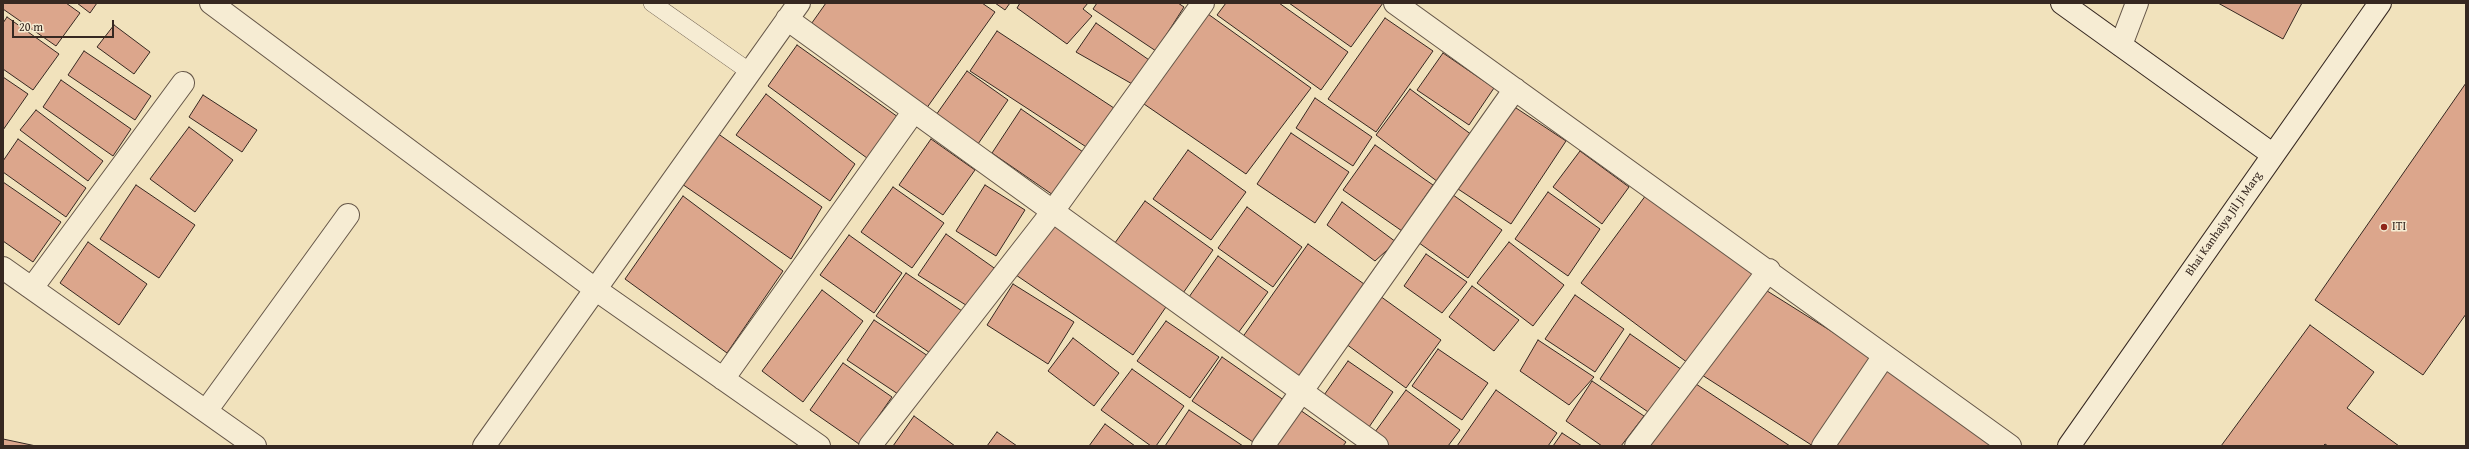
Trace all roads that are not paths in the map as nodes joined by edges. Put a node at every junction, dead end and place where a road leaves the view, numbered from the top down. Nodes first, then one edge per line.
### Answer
1 (211, 3) edge
2 (652, 3) edge
3 (1203, 3) edge
4 (1395, 3) edge
5 (2062, 3) edge
6 (2137, 3) edge
7 (2380, 3) edge
8 (793, 11) edge
9 (2121, 45) junction
10 (750, 72) junction
11 (183, 83) dead end
12 (1515, 90) junction
13 (914, 111) junction
14 (2272, 154) junction
15 (1053, 211) junction
16 (348, 215) dead end
17 (3, 268) edge
18 (1769, 270) junction
19 (32, 288) junction
20 (595, 289) junction
21 (1884, 356) junction
22 (723, 379) junction
23 (1302, 392) junction
24 (206, 411) junction
25 (255, 446) edge
26 (484, 446) edge
27 (819, 446) edge
28 (870, 446) edge
29 (1263, 446) edge
30 (1376, 446) edge
31 (1636, 446) edge
32 (1823, 446) edge
33 (2010, 446) edge
34 (2069, 446) edge

1 - 20 street
2 - 10 lane
3 - 15 street
4 - 12 street
5 - 9 street
6 - 9 street
7 - 14 street, Bhai Kanhaiya Jil Ji Marg
8 - 10 street
8 - 13 street
9 - 14 street
10 - 20 street
11 - 19 street
12 - 18 street
12 - 23 street
13 - 15 street
13 - 22 street
14 - 34 street, Bhai Kanhaiya Jil Ji Marg
15 - 23 street
15 - 28 street
16 - 24 street
17 - 19 street
18 - 21 street
18 - 31 street
19 - 24 street
20 - 22 street
20 - 26 street
21 - 32 street
21 - 33 street
22 - 27 street
23 - 29 street
23 - 30 street
24 - 25 street

